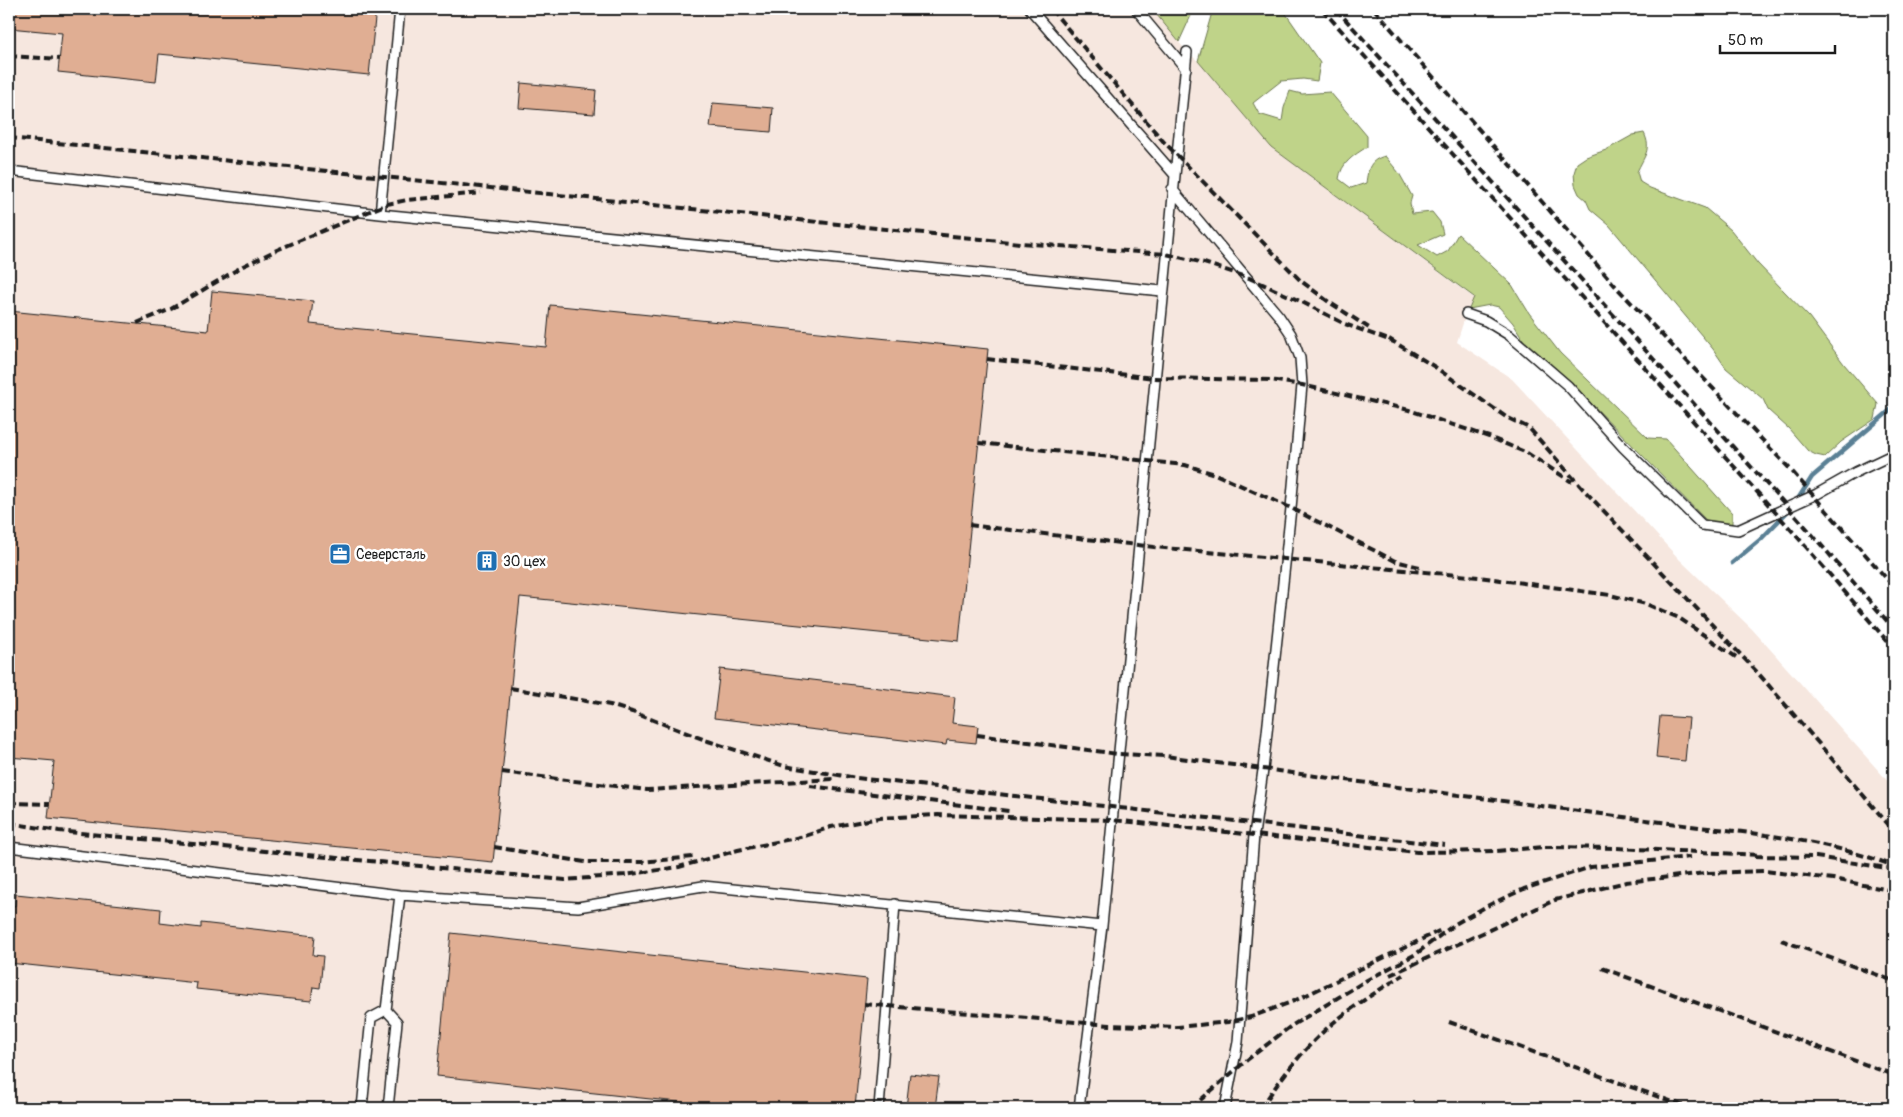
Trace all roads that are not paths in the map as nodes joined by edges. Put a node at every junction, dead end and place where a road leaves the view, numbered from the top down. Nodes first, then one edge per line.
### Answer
1 (400, 9) edge
2 (1030, 9) edge
3 (1136, 9) edge
4 (1187, 52) dead end
5 (1186, 69) junction
6 (9, 171) edge
7 (1174, 174) junction
8 (1172, 189) junction
9 (380, 214) junction
10 (1162, 292) junction
11 (1466, 314) dead end
12 (1894, 454) edge
13 (9, 847) edge
14 (400, 895) junction
15 (895, 904) junction
16 (1102, 926) junction
17 (386, 1010) junction
18 (362, 1108) edge
19 (388, 1108) edge
20 (879, 1108) edge
21 (1079, 1108) edge
22 (1225, 1108) edge

1 - 9 lane
2 - 7 lane
3 - 5 lane
4 - 5 lane
5 - 7 lane
6 - 9 lane
7 - 8 lane
8 - 10 lane
8 - 22 lane
9 - 10 lane
10 - 16 lane
11 - 12 lane
13 - 14 lane
14 - 15 lane
14 - 17 lane
15 - 16 lane
15 - 20 lane
16 - 21 lane
17 - 18 lane
17 - 19 lane

